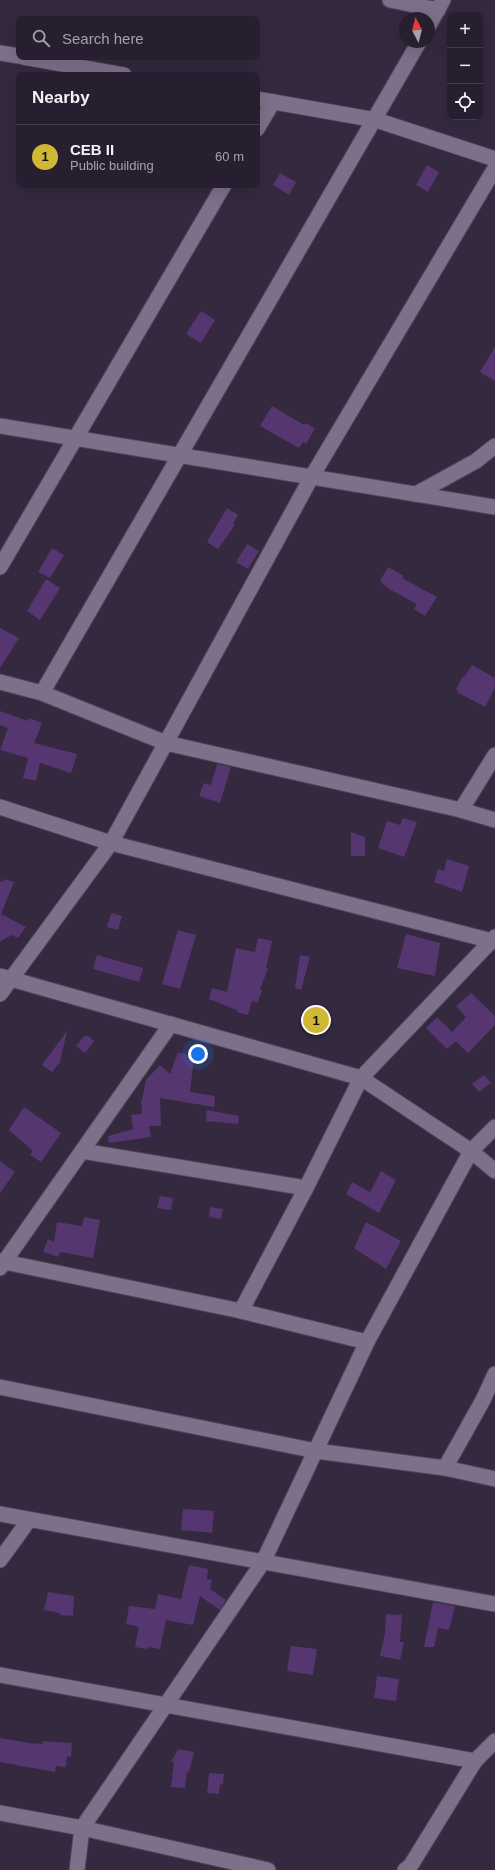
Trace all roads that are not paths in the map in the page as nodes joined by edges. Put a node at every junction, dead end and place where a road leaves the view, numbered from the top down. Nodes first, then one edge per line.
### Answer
1 (390, 0) edge
2 (441, 5) edge
3 (435, 15) edge
4 (416, 48) edge
5 (0, 53) edge
6 (16, 56) edge
7 (40, 60) edge
8 (107, 72) edge
9 (260, 100) edge
10 (273, 102) junction
11 (374, 120) junction
12 (260, 124) edge
13 (495, 159) edge
14 (495, 168) edge
15 (222, 188) edge
16 (0, 426) edge
17 (75, 438) junction
18 (495, 446) edge
19 (180, 456) junction
20 (311, 478) junction
21 (416, 494) junction
22 (495, 507) edge
23 (0, 567) edge
24 (0, 682) edge
25 (42, 693) junction
26 (166, 743) junction
27 (495, 755) edge
28 (0, 807) edge
29 (461, 810) junction
30 (495, 820) edge
31 (111, 843) junction
32 (493, 939) edge
33 (6, 977) edge
34 (0, 994) edge
35 (171, 1024) junction
36 (361, 1078) junction
37 (495, 1127) edge
38 (82, 1151) junction
39 (471, 1151) junction
40 (495, 1171) edge
41 (306, 1188) junction
42 (1, 1264) edge
43 (241, 1311) junction
44 (367, 1342) junction
45 (495, 1374) edge
46 (0, 1387) edge
47 (316, 1451) junction
48 (445, 1468) junction
49 (495, 1479) edge
50 (0, 1514) edge
51 (29, 1520) junction
52 (0, 1560) edge
53 (263, 1562) junction
54 (495, 1604) edge
55 (0, 1675) edge
56 (166, 1704) junction
57 (495, 1741) edge
58 (475, 1761) junction
59 (0, 1813) edge
60 (82, 1828) junction
61 (77, 1870) edge
62 (268, 1870) edge
63 (405, 1870) edge

1 - 2 street
2 - 3 street
4 - 11 street
5 - 6 street
7 - 8 street
9 - 10 street
10 - 11 street
10 - 12 street
11 - 13 street
11 - 19 street
14 - 20 street
15 - 17 street
16 - 17 street
17 - 19 street
17 - 23 street
18 - 21 street
19 - 20 street
19 - 25 street
20 - 21 street
20 - 26 street
21 - 22 street
24 - 25 street
25 - 26 street
26 - 29 street
26 - 31 street
27 - 29 street
28 - 31 street
29 - 30 street
31 - 32 street
31 - 33 street
32 - 36 street
33 - 34 street
33 - 35 street
35 - 36 street
35 - 38 street
36 - 39 street
36 - 41 street
37 - 39 street
38 - 41 street
38 - 42 street
39 - 40 street
39 - 44 street
41 - 43 street
42 - 43 street
43 - 44 street
44 - 47 street
45 - 48 street
46 - 47 street
47 - 48 street
47 - 53 street
48 - 49 street
50 - 51 street
51 - 52 street
51 - 53 street
53 - 54 street
53 - 56 street
55 - 56 street
56 - 58 street
56 - 60 street
57 - 58 street
58 - 63 street
59 - 60 street
60 - 61 street
60 - 62 street

